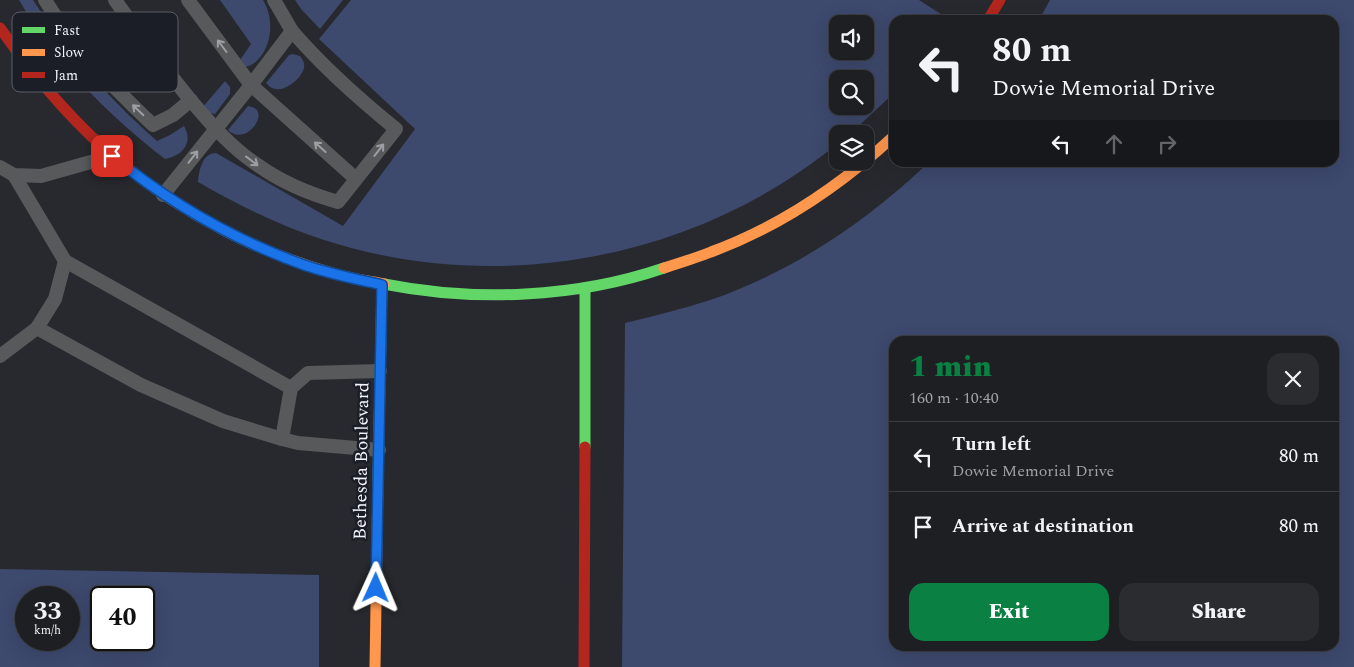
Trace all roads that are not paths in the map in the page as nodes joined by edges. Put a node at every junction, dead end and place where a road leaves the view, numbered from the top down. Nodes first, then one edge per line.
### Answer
1 (44, 0) edge
2 (115, 0) edge
3 (188, 0) edge
4 (274, 0) edge
5 (1000, 0) edge
6 (53, 12) edge
7 (124, 12) edge
8 (991, 15) edge
9 (0, 28) edge
10 (292, 31) junction
11 (12, 45) edge
12 (178, 85) edge
13 (251, 85) junction
14 (48, 92) edge
15 (119, 92) edge
16 (191, 100) junction
17 (215, 129) junction
18 (889, 140) edge
19 (112, 156) junction
20 (0, 167) edge
21 (14, 175) junction
22 (356, 179) junction
23 (163, 194) junction
24 (65, 262) junction
25 (382, 285) junction
26 (585, 288) junction
27 (37, 328) junction
28 (2, 354) edge
29 (380, 371) junction
30 (291, 388) junction
31 (282, 439) junction
32 (379, 450) junction
33 (375, 667) edge
34 (584, 667) edge

6 -> 1 lane
2 - 7 lane
13 -> 3 lane
4 - 10 lane
5 - 8 street
9 - 11 street
10 - 13 lane
22 -> 10 lane
12 - 16 lane
13 - 17 lane
22 -> 13 lane
14 - 19 street
16 -> 15 lane
16 - 17 lane
17 -> 22 lane
23 -> 17 lane
18 - 26 street
19 - 21 lane
19 - 23 street
20 - 21 lane
21 - 24 lane
23 - 25 street
24 - 27 lane
24 - 30 lane
25 - 26 street
25 - 29 street, Bethesda Boulevard
26 - 34 street
27 - 28 lane
27 - 31 lane
29 - 30 lane
29 - 32 street, Bethesda Boulevard
30 - 31 lane
31 - 32 lane
32 - 33 street, Bethesda Boulevard

